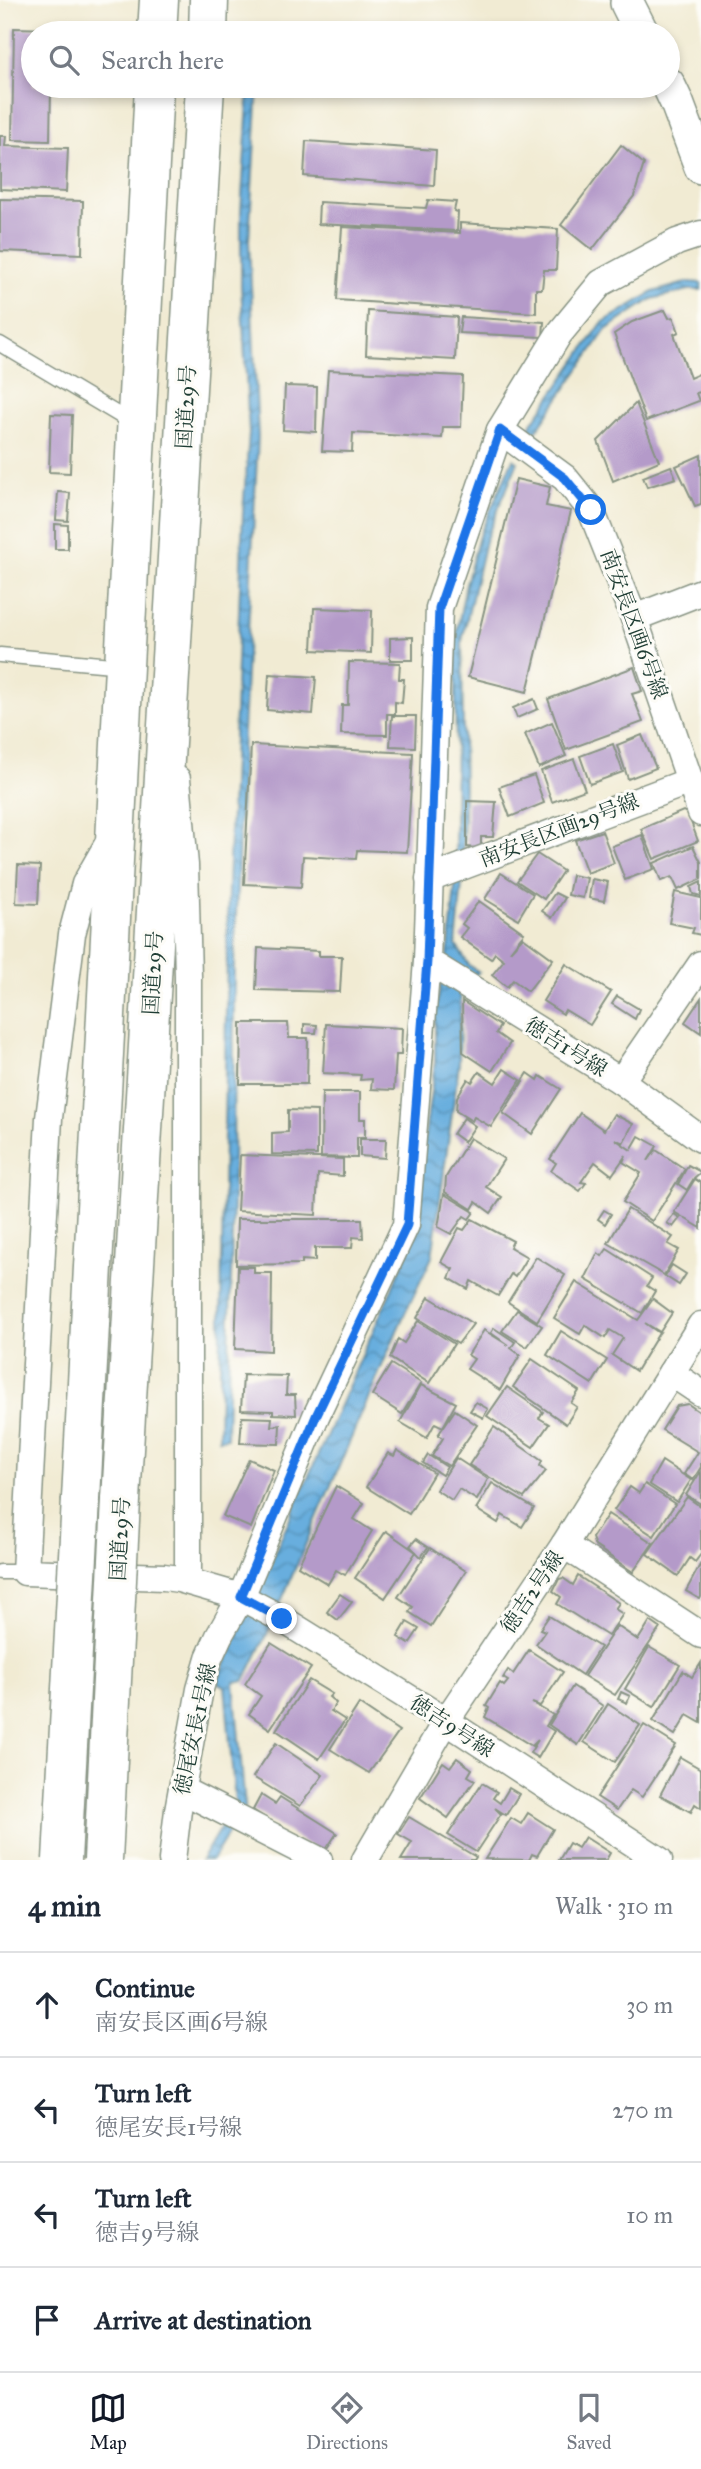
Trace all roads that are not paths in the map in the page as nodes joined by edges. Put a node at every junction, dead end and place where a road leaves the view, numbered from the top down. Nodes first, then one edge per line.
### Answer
1 (159, 0) edge
2 (209, 0) edge
3 (625, 1) edge
4 (158, 21) edge
5 (208, 21) edge
6 (636, 21) edge
7 (153, 98) edge
8 (204, 98) edge
9 (675, 98) edge
10 (701, 167) edge
11 (701, 234) edge
12 (0, 344) edge
13 (136, 426) junction
14 (500, 430) junction
15 (701, 593) edge
16 (634, 618) junction
17 (0, 655) edge
18 (124, 666) junction
19 (167, 722) junction
20 (690, 781) junction
21 (701, 813) edge
22 (116, 832) junction
23 (429, 879) junction
24 (427, 961) junction
25 (701, 964) edge
26 (621, 1081) junction
27 (701, 1139) edge
28 (701, 1325) edge
29 (671, 1373) junction
30 (701, 1393) edge
31 (564, 1545) junction
32 (13, 1572) edge
33 (188, 1581) junction
34 (245, 1599) junction
35 (701, 1635) edge
36 (446, 1721) junction
37 (182, 1790) junction
38 (62, 1860) edge
39 (103, 1860) edge
40 (172, 1860) edge
41 (319, 1860) edge
42 (365, 1860) edge
43 (659, 1860) edge

1 - 4 highway
2 - 5 highway
3 - 6 street
7 - 13 highway, 国道29号
8 - 19 highway, 国道29号
9 - 10 street
11 - 14 street, 徳尾安長1号線
12 - 13 lane
13 - 18 highway, 国道29号
14 - 16 street, 南安長区画6号線
14 - 23 street, 徳尾安長1号線
15 - 16 street
16 - 20 street, 南安長区画6号線
17 - 18 lane
18 - 22 highway, 国道29号
19 - 33 street
19 - 39 highway, 国道29号, bridge
20 - 21 street, 南安長区画6号線
20 - 23 street, 南安長区画29号線
22 - 32 street
22 - 38 highway, 国道29号, bridge
23 - 24 street, 徳尾安長1号線
24 - 26 street, 徳吉1号線
24 - 34 street, 徳尾安長1号線
25 - 26 street
26 - 27 street, 徳吉1号線
28 - 29 street, 徳吉2号線
29 - 30 street
29 - 31 street, 徳吉2号線
31 - 35 street
31 - 36 street, 徳吉2号線
32 - 33 street, 徳吉9号線
33 - 34 street, 徳吉9号線
34 - 36 street, 徳吉9号線
34 - 37 street, 徳尾安長1号線
36 - 42 street, 徳吉2号線
36 - 43 street, 徳吉9号線
37 - 40 street, 徳尾安長1号線
37 - 41 street

